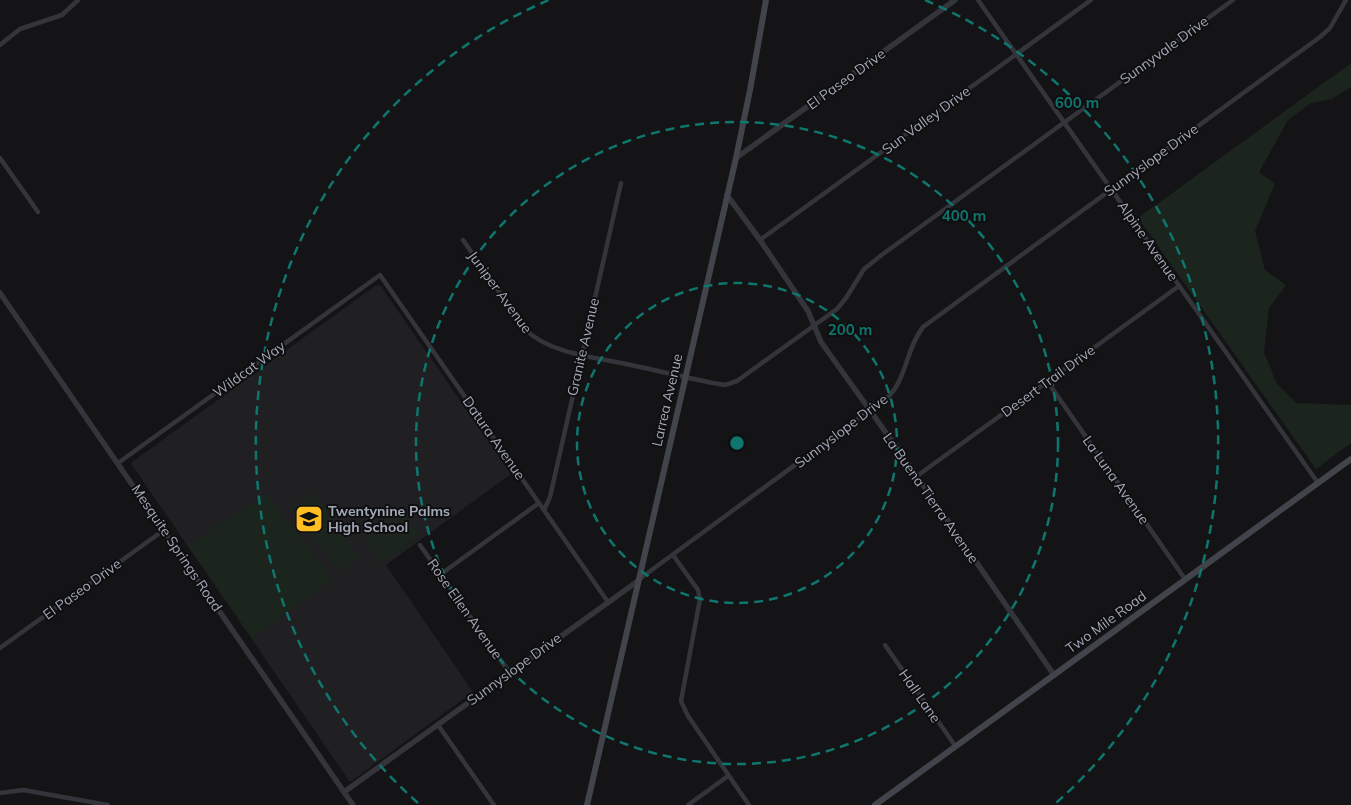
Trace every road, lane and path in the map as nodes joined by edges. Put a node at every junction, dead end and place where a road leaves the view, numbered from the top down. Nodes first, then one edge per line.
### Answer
1 (78, 0) edge
2 (766, 0) edge
3 (955, 0) edge
4 (978, 0) edge
5 (1091, 0) edge
6 (1233, 0) edge
7 (1346, 0) edge
8 (0, 45) edge
9 (1016, 55) junction
10 (1064, 122) junction
11 (0, 158) edge
12 (736, 158) junction
13 (621, 183) dead end
14 (1111, 189) junction
15 (727, 195) junction
16 (38, 212) dead end
17 (464, 240) dead end
18 (760, 240) junction
19 (380, 275) joint
20 (1179, 286) junction
21 (0, 292) edge
22 (814, 326) junction
23 (581, 354) junction
24 (685, 377) junction
25 (1047, 381) junction
26 (870, 411) junction
27 (1351, 459) edge
28 (118, 463) junction
29 (917, 476) junction
30 (1318, 483) junction
31 (539, 503) junction
32 (544, 510) junction
33 (164, 530) junction
34 (420, 545) dead end
35 (673, 555) junction
36 (441, 574) junction
37 (1185, 579) junction
38 (638, 581) junction
39 (608, 602) junction
40 (885, 645) dead end
41 (0, 648) edge
42 (510, 672) junction
43 (1054, 675) junction
44 (438, 724) junction
45 (956, 746) junction
46 (728, 776) junction
47 (344, 792) junction
48 (0, 793) edge
49 (108, 805) edge
50 (353, 805) edge
51 (494, 805) edge
52 (587, 805) edge
53 (688, 805) edge
54 (749, 805) edge
55 (875, 805) edge

1 - 8 street
2 - 12 main road, Larrea Avenue
3 - 12 street, El Paseo Drive
4 - 9 street, Alpine Avenue
5 - 9 street, Sun Valley Drive
6 - 10 street, Sunnyvale Drive
7 - 14 street, Sunnyslope Drive
9 - 10 street, Alpine Avenue
9 - 18 street, Sun Valley Drive
10 - 14 street, Alpine Avenue
10 - 22 street, Sunnyvale Drive
11 - 16 street
12 - 15 main road, Larrea Avenue
13 - 23 street, Granite Avenue
14 - 20 street, Alpine Avenue
14 - 26 street, Sunnyslope Drive
15 - 18 street, La Buena Tierra Avenue
15 - 24 main road, Larrea Avenue
17 - 23 street, Juniper Avenue
18 - 22 street, La Buena Tierra Avenue
19 - 28 street, Wildcat Way
19 - 31 street, Datura Avenue
20 - 25 street, Desert Trail Drive
20 - 30 street, Alpine Avenue
21 - 28 street, Mesquite Springs Road
22 - 24 street, Sunnyvale Drive
22 - 26 street, La Buena Tierra Avenue
23 - 24 street, Juniper Avenue
23 - 32 street, Granite Avenue
24 - 38 main road, Larrea Avenue
25 - 29 street, Desert Trail Drive
25 - 37 street, La Luna Avenue
26 - 29 street, La Buena Tierra Avenue
26 - 35 street, Sunnyslope Drive
27 - 30 main road, Two Mile Road
28 - 33 street, Mesquite Springs Road
29 - 43 street, La Buena Tierra Avenue
30 - 37 main road, Two Mile Road
31 - 32 street, Datura Avenue
31 - 36 street
32 - 39 street, Datura Avenue
33 - 41 street, El Paseo Drive
33 - 47 street, Mesquite Springs Road
34 - 36 street, Rose Ellen Avenue
35 - 38 street, Sunnyslope Drive
35 - 46 street
36 - 42 street, Rose Ellen Avenue
37 - 43 main road, Two Mile Road
38 - 39 street, Sunnyslope Drive
38 - 52 main road, Larrea Avenue
39 - 42 street, Sunnyslope Drive
40 - 45 street, Hall Lane
42 - 44 street, Sunnyslope Drive
43 - 45 main road, Two Mile Road
44 - 47 street, Sunnyslope Drive
44 - 51 street
45 - 55 main road, Two Mile Road
46 - 53 street
46 - 54 street
47 - 50 street, Mesquite Springs Road
48 - 49 street

